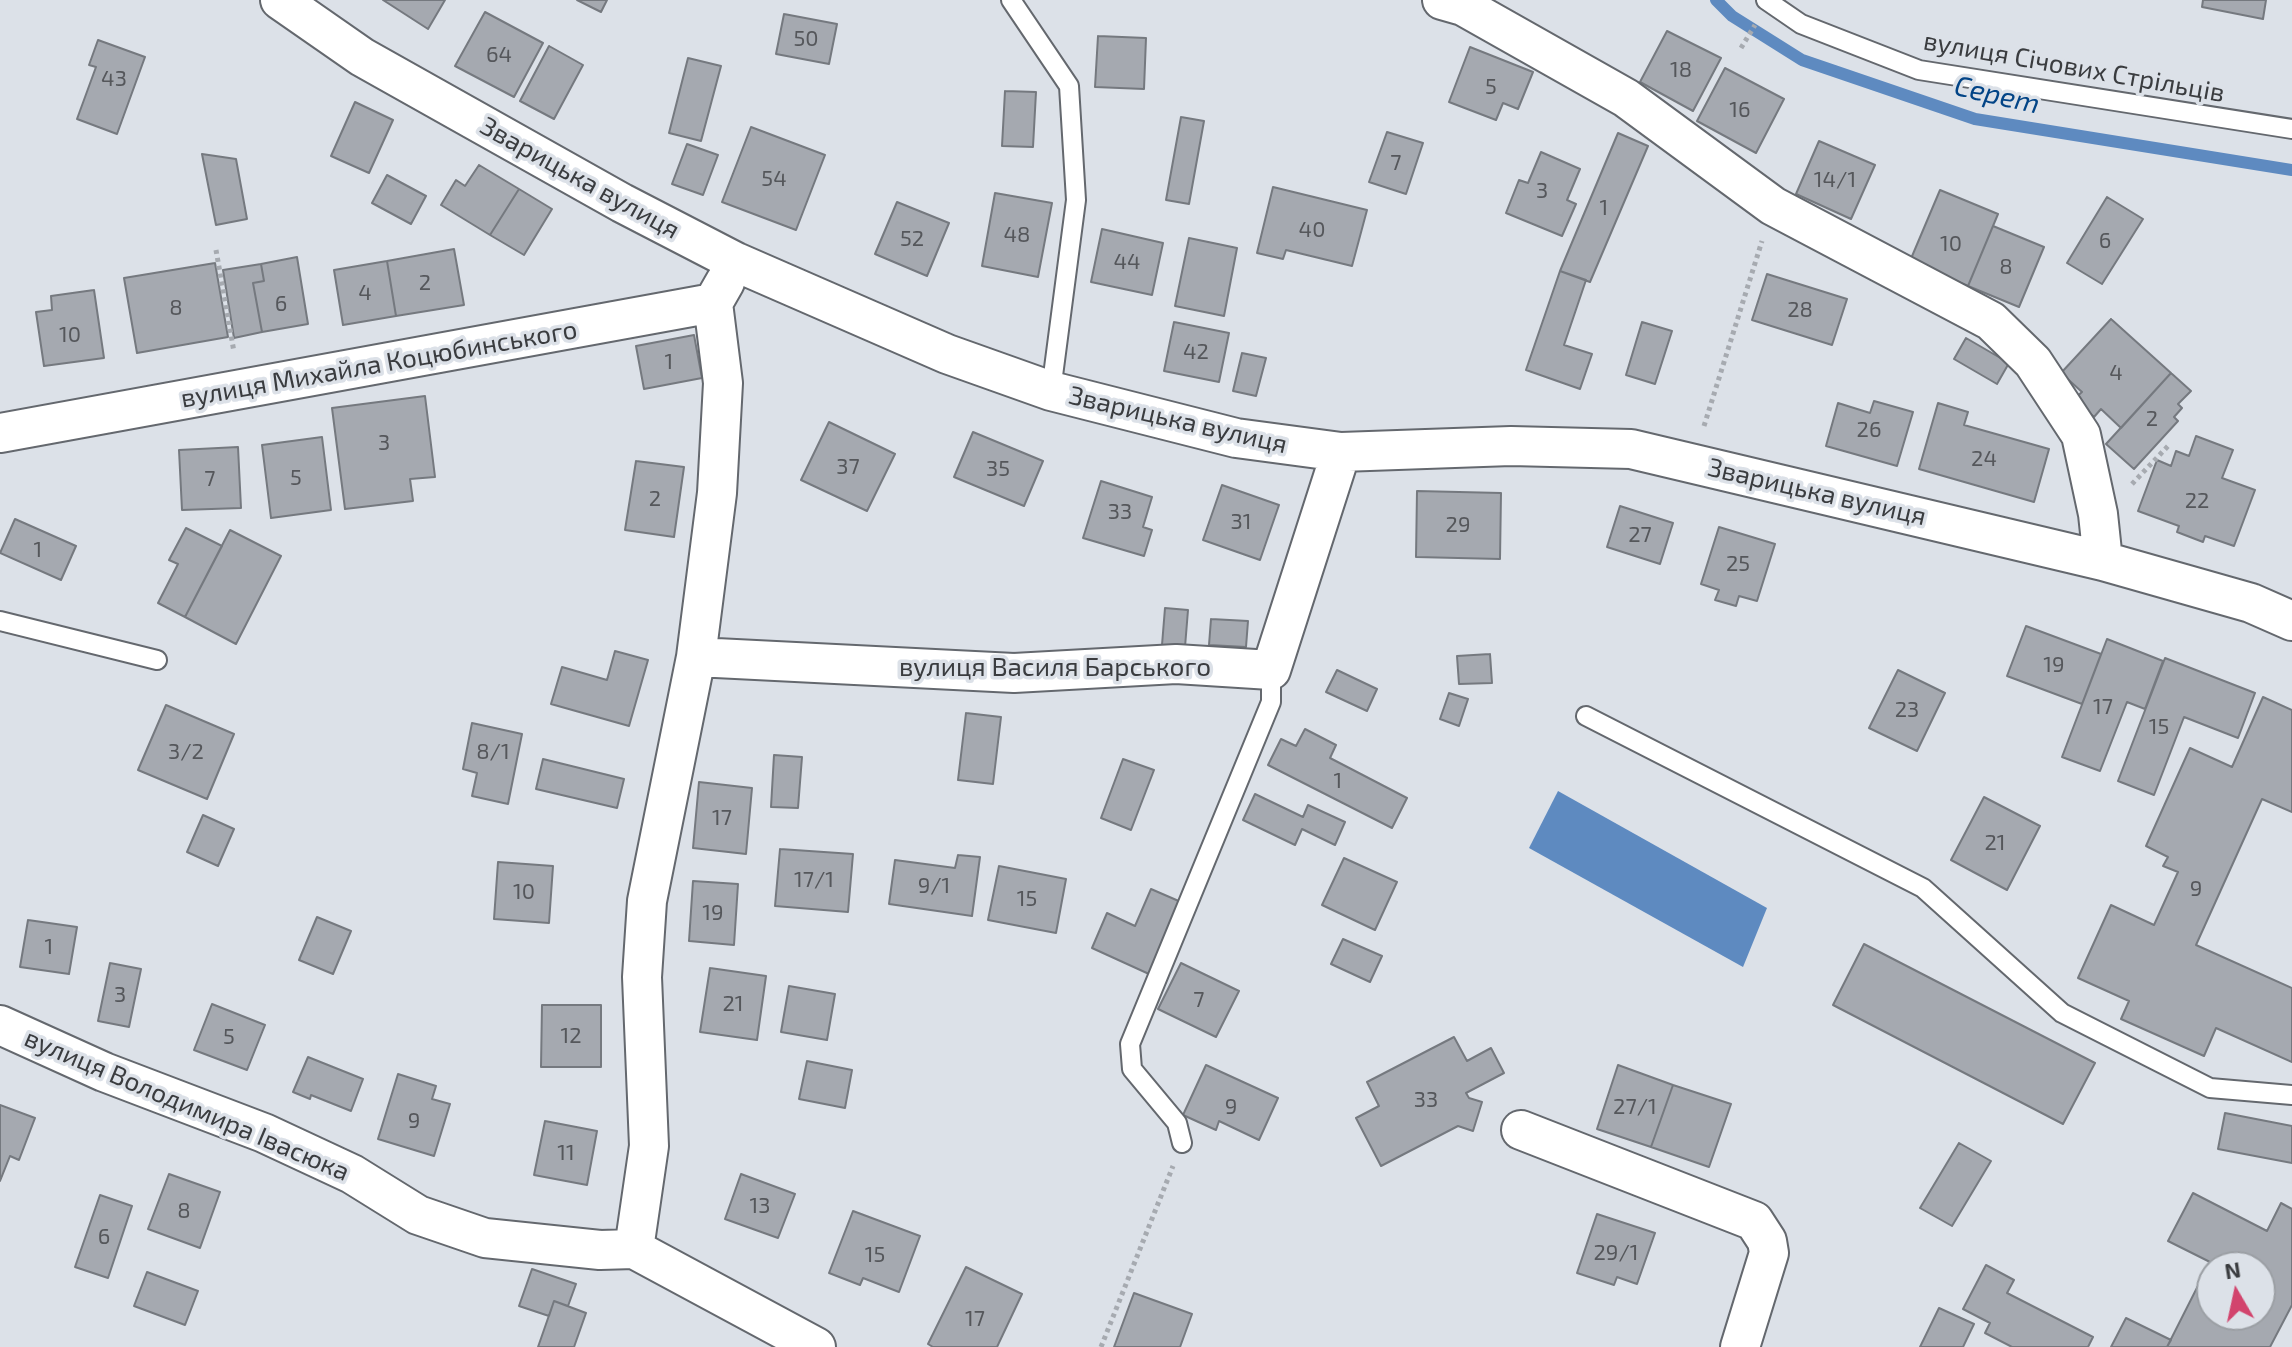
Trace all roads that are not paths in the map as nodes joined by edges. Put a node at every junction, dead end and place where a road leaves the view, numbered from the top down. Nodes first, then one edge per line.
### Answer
1 (280, 0) edge
2 (1011, 0) edge
3 (1442, 0) edge
4 (1766, 0) edge
5 (2292, 129) edge
6 (736, 262) junction
7 (713, 303) junction
8 (1051, 391) junction
9 (0, 433) edge
10 (1341, 452) junction
11 (2103, 561) junction
12 (0, 621) edge
13 (2292, 621) edge
14 (696, 657) junction
15 (157, 660) dead end
16 (1271, 670) junction
17 (1586, 716) dead end
18 (0, 1025) edge
19 (2292, 1095) edge
20 (1521, 1130) dead end
21 (1182, 1143) road end
22 (634, 1249) junction
23 (816, 1347) edge
24 (1740, 1347) edge

1 - 6 street, Зварицька вулиця
2 - 8 lane
3 - 11 street
4 - 5 lane, вулиця Січових Стрільців
6 - 7 street
6 - 8 street, Зварицька вулиця
7 - 9 street, вулиця Михайла Коцюбинського
7 - 14 street
8 - 10 street, Зварицька вулиця
10 - 11 street, Зварицька вулиця
10 - 16 street
11 - 13 street, Зварицька вулиця
12 - 15 lane
14 - 16 street, вулиця Василя Барського
14 - 22 street
16 - 21 lane
17 - 19 lane
18 - 22 street, вулиця Володимира Івасюка
20 - 24 street
22 - 23 street, вулиця Володимира Івасюка

